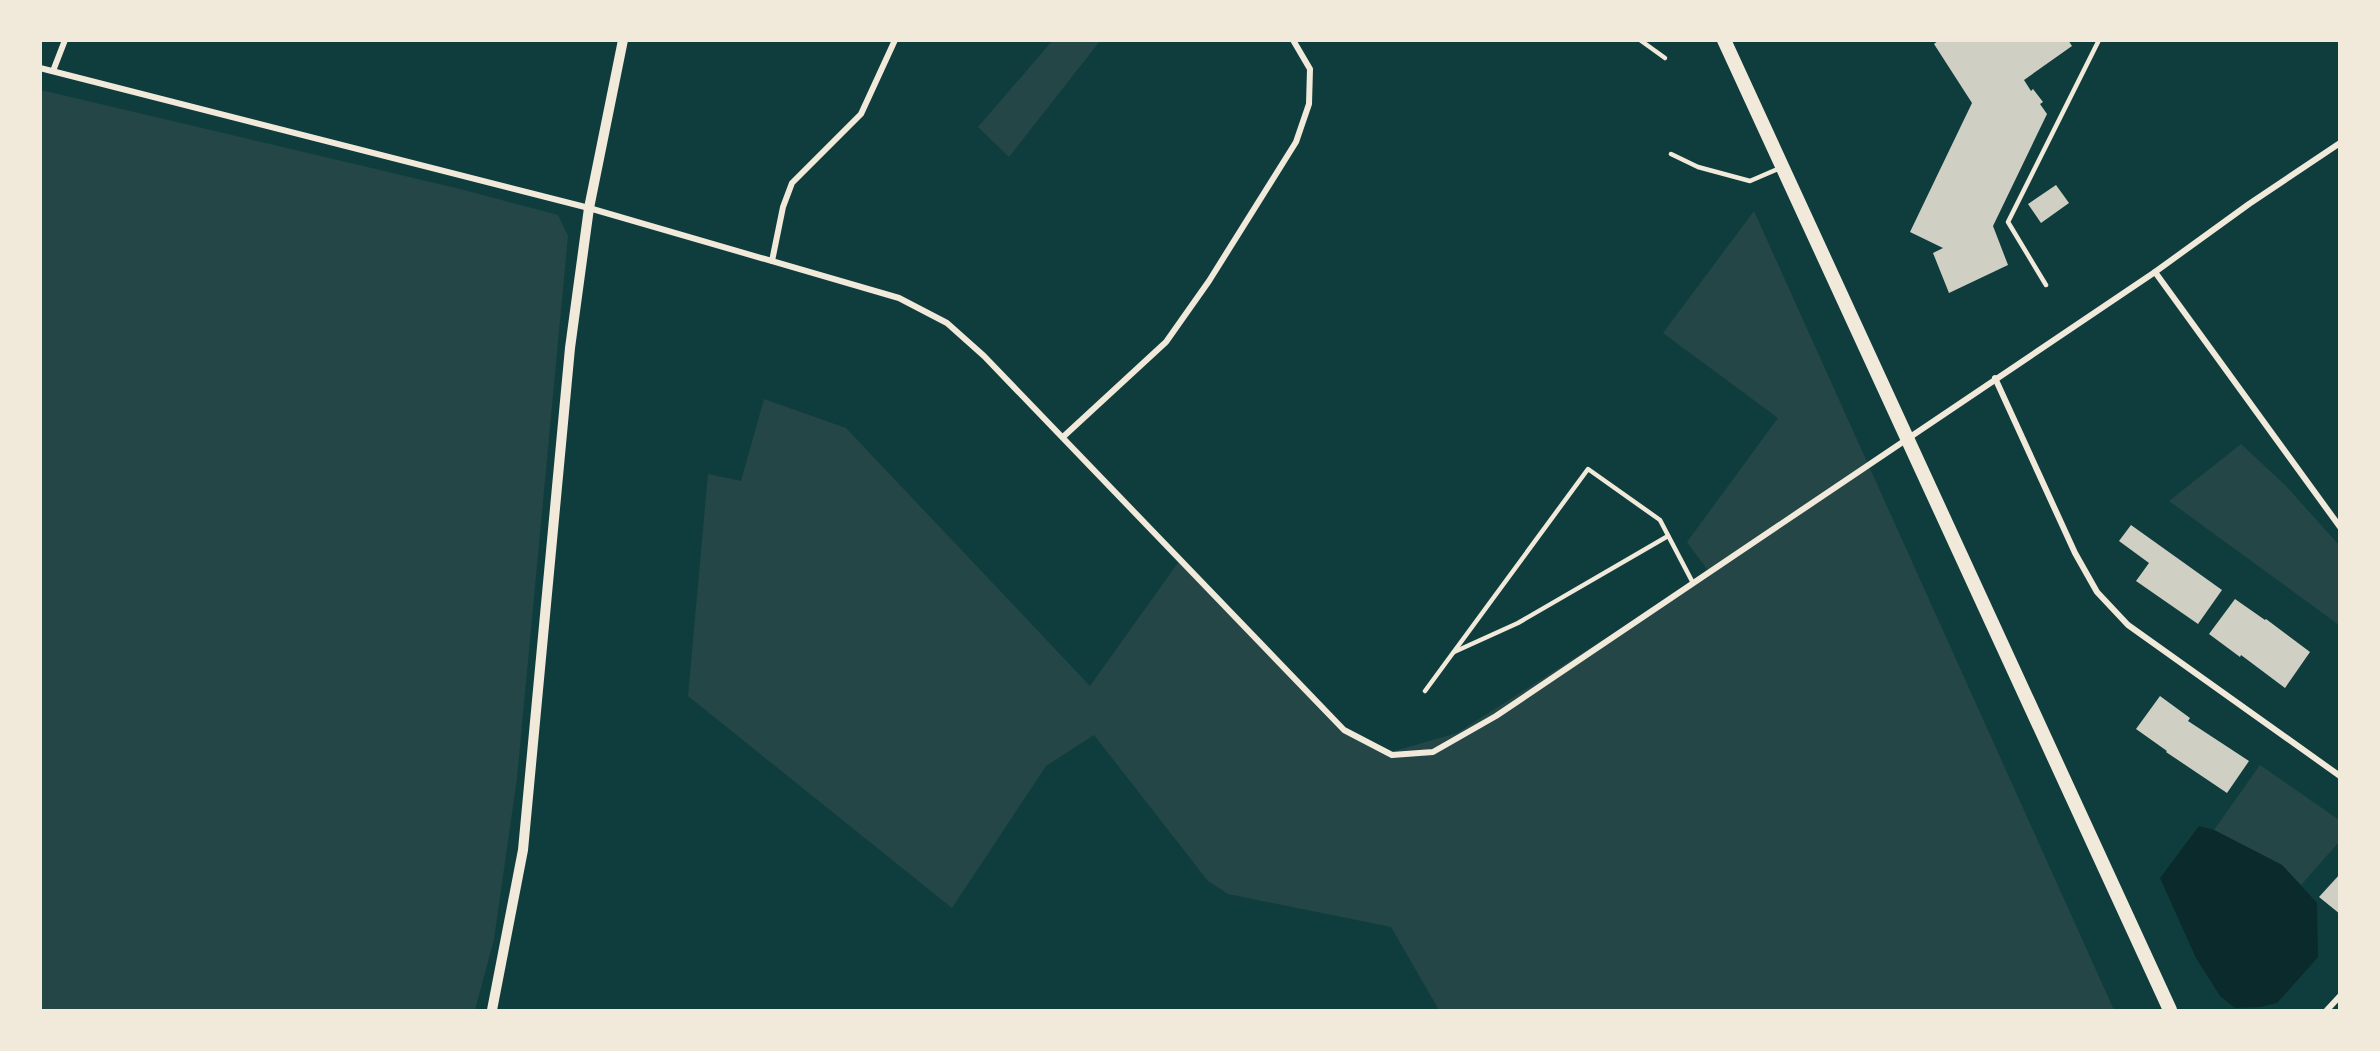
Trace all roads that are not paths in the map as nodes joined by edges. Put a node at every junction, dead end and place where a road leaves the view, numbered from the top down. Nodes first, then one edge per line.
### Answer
1 (65, 40) edge
2 (623, 40) edge
3 (894, 40) edge
4 (1293, 40) edge
5 (1640, 40) edge
6 (1724, 40) edge
7 (2099, 40) edge
8 (1665, 58) dead end
9 (40, 68) edge
10 (53, 71) junction
11 (2340, 143) edge
12 (1671, 154) dead end
13 (1782, 166) junction
14 (589, 208) junction
15 (772, 261) junction
16 (2155, 272) junction
17 (2046, 285) dead end
18 (1995, 378) junction
19 (1063, 438) junction
20 (1907, 440) junction
21 (2340, 527) edge
22 (1668, 536) junction
23 (1693, 584) junction
24 (1454, 652) junction
25 (1425, 691) dead end
26 (2340, 776) edge
27 (2340, 996) edge
28 (492, 1011) edge
29 (2170, 1011) edge
30 (2327, 1011) edge

1 - 10 street
2 - 14 street
3 - 15 street
4 - 19 street
5 - 8 lane
6 - 13 main road
7 - 17 lane
9 - 10 street
10 - 14 street
11 - 16 street
12 - 13 lane
13 - 20 main road
14 - 15 street
14 - 28 street
15 - 19 street
16 - 18 street
16 - 21 street
18 - 20 street
18 - 26 street
19 - 23 street
20 - 23 street
20 - 29 main road
22 - 23 lane
22 - 24 lane
22 - 24 lane
24 - 25 lane
27 - 30 street

